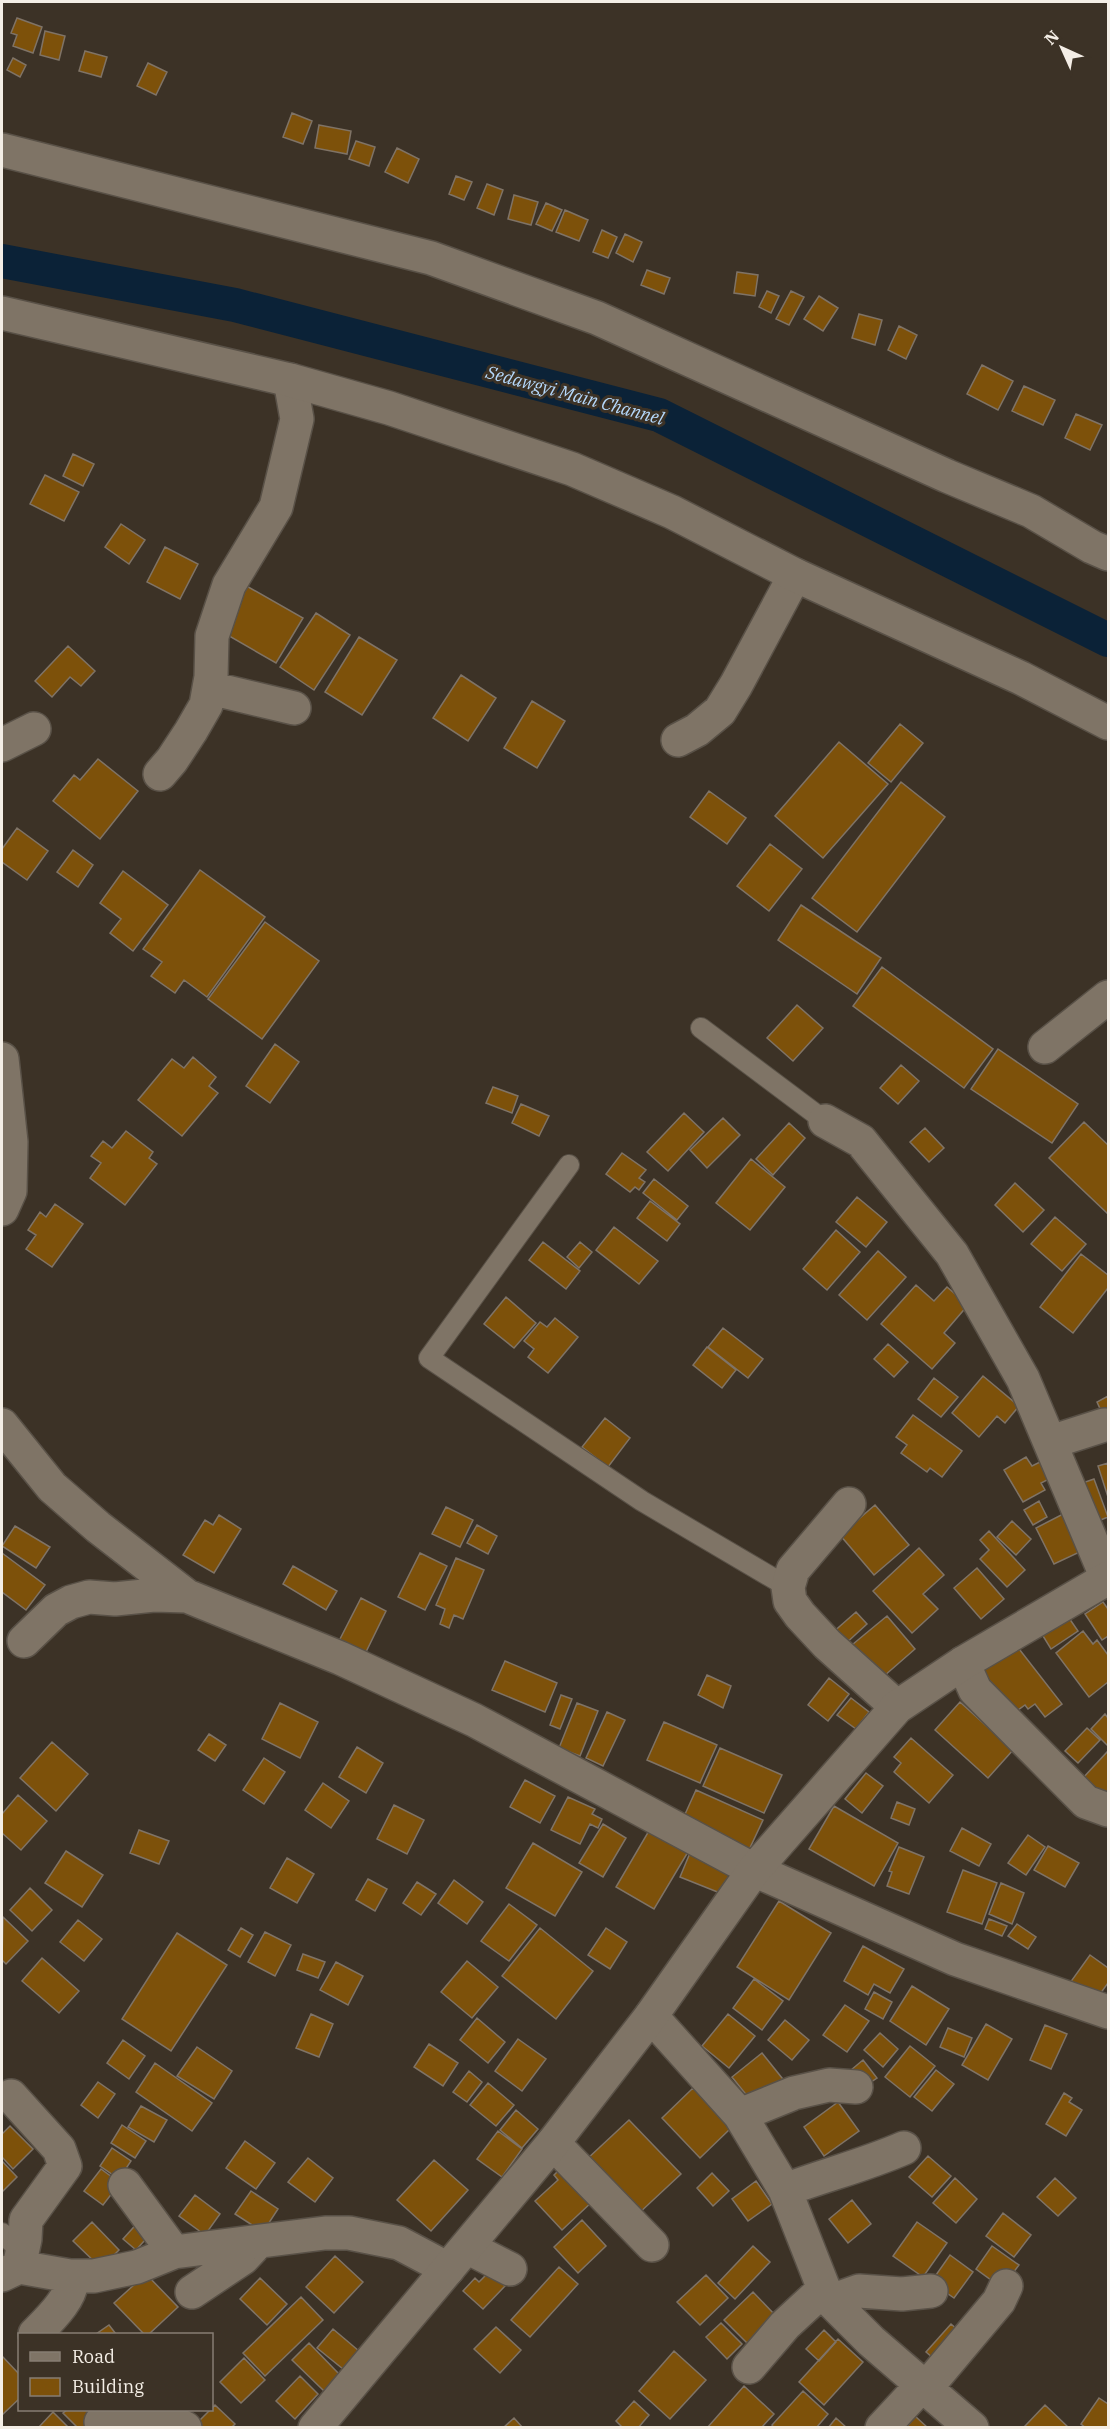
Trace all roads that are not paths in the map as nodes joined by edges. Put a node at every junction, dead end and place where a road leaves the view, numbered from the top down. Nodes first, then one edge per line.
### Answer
1 (2, 150) edge
2 (2, 313) edge
3 (290, 380) junction
4 (1108, 554) edge
5 (795, 575) junction
6 (210, 688) junction
7 (294, 708) dead end
8 (1108, 723) edge
9 (34, 729) dead end
10 (678, 740) dead end
11 (2, 745) edge
12 (160, 774) dead end
13 (1108, 997) edge
14 (701, 1028) dead end
15 (1045, 1047) dead end
16 (2, 1059) edge
17 (825, 1121) joint
18 (569, 1165) dead end
19 (2, 1209) edge
20 (2, 1425) edge
21 (1104, 1425) dead end
22 (1051, 1443) junction
23 (849, 1504) dead end
24 (1108, 1578) edge
25 (788, 1587) junction
26 (187, 1596) junction
27 (24, 1641) dead end
28 (963, 1663) junction
29 (897, 1707) junction
30 (1108, 1810) edge
31 (754, 1870) junction
32 (1108, 2012) edge
33 (651, 2016) junction
34 (856, 2087) dead end
35 (10, 2096) dead end
36 (740, 2115) junction
37 (552, 2142) junction
38 (904, 2148) dead end
39 (124, 2185) dead end
40 (785, 2190) junction
41 (258, 2242) junction
42 (652, 2245) dead end
43 (174, 2252) junction
44 (11, 2257) edge
45 (457, 2258) junction
46 (510, 2269) dead end
47 (70, 2276) junction
48 (1006, 2286) dead end
49 (931, 2291) dead end
50 (192, 2292) dead end
51 (827, 2295) junction
52 (36, 2333) edge
53 (749, 2367) dead end
54 (924, 2386) junction
55 (101, 2422) dead end
56 (965, 2426) edge
57 (185, 2427) edge
58 (315, 2427) edge
59 (882, 2427) edge

1 - 4 street
2 - 3 street
3 - 5 street
3 - 6 street
5 - 8 street
5 - 10 street
6 - 7 street
6 - 12 street
9 - 11 street
13 - 15 street
14 - 17 lane
16 - 19 street
17 - 22 street
18 - 25 lane
20 - 26 street
21 - 22 street
22 - 24 street
23 - 25 street
24 - 28 street
25 - 29 street
26 - 27 street
26 - 31 street
28 - 29 street
28 - 30 street
29 - 31 street
31 - 32 street
31 - 33 street
33 - 36 street
33 - 37 street
34 - 36 street
35 - 44 street
36 - 40 street
37 - 42 street
37 - 45 street
38 - 40 street
39 - 43 street
40 - 51 street
41 - 43 street
41 - 45 street
41 - 50 street
43 - 47 street
44 - 47 street
45 - 46 street
45 - 58 street
47 - 52 street
48 - 54 street
49 - 51 street
51 - 53 street
51 - 54 street
54 - 56 street
54 - 59 street
55 - 57 street

